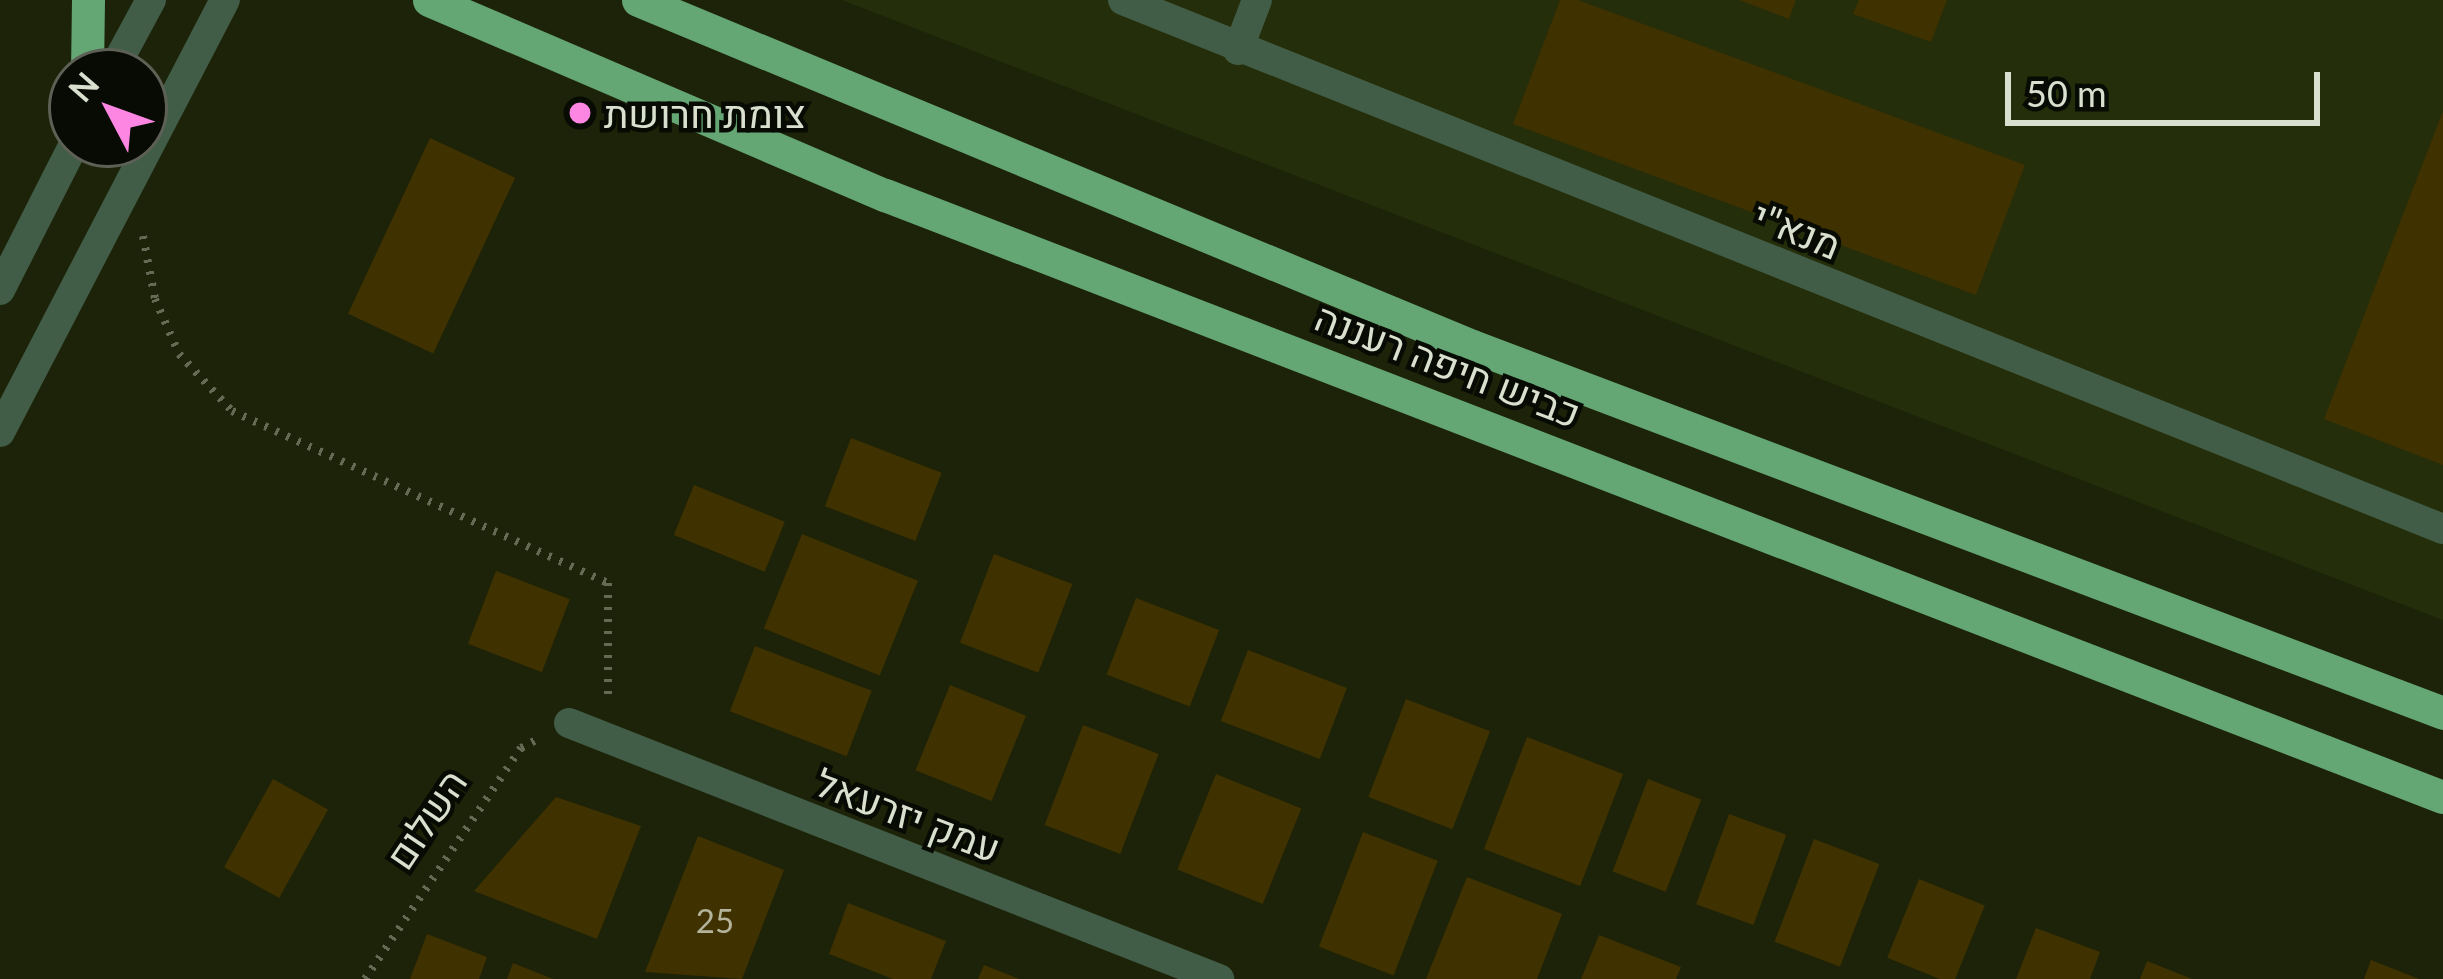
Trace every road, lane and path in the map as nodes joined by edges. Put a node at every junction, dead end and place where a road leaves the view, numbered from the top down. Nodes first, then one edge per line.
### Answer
1 (88, 0) edge
2 (151, 0) edge
3 (226, 0) edge
4 (429, 0) edge
5 (638, 0) edge
6 (1123, 0) edge
7 (1256, 0) edge
8 (87, 48) edge
9 (125, 48) edge
10 (1238, 50) junction
11 (62, 168) edge
12 (0, 290) edge
13 (154, 299) dead end
14 (0, 432) edge
15 (2443, 530) edge
16 (2443, 713) edge
17 (569, 723) joint
18 (608, 739) junction
19 (2443, 797) edge
20 (365, 979) edge
21 (1219, 979) edge

1 - 8 highway
2 - 9 street
3 - 14 street
4 - 19 highway, כביש חיפה רעננה
5 - 16 highway, כביש חיפה רעננה
6 - 10 street, מנא"י
7 - 10 street
10 - 15 street, מנא"י
11 - 12 street
13 - 18 path
17 - 18 street, עמק יזרעאל
17 - 20 path, השלום
18 - 21 street, עמק יזרעאל

